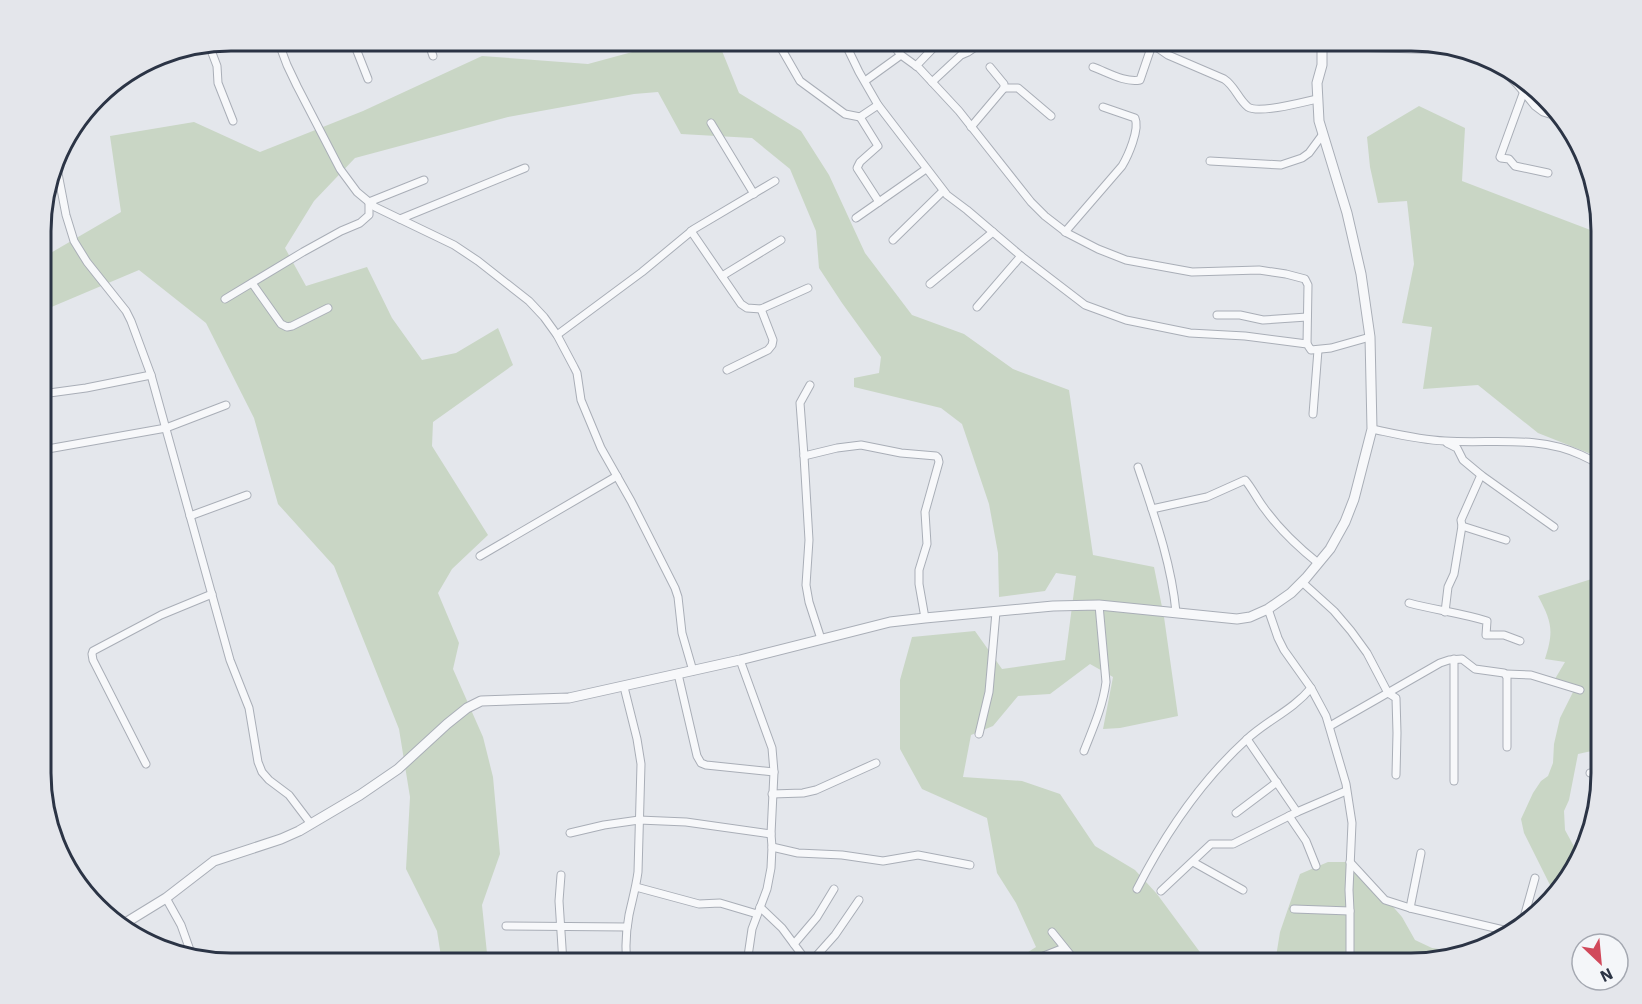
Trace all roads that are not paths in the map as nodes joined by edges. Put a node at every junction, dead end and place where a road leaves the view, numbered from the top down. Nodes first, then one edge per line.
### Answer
1 (282, 51) edge
2 (357, 51) edge
3 (431, 51) edge
4 (783, 51) edge
5 (849, 51) edge
6 (898, 51) edge
7 (930, 51) edge
8 (969, 51) edge
9 (1150, 51) edge
10 (1162, 51) edge
11 (1322, 51) edge
12 (212, 53) edge
13 (901, 55) junction
14 (433, 56) dead end
15 (916, 66) junction
16 (990, 67) dead end
17 (1093, 67) dead end
18 (368, 79) dead end
19 (864, 81) junction
20 (932, 82) junction
21 (1004, 88) junction
22 (1524, 91) edge
23 (1525, 93) edge
24 (1317, 99) junction
25 (879, 105) junction
26 (1103, 107) dead end
27 (1546, 113) edge
28 (1052, 116) dead end
29 (860, 117) junction
30 (233, 121) dead end
31 (711, 123) dead end
32 (972, 127) junction
33 (1323, 134) junction
34 (1210, 161) dead end
35 (525, 168) dead end
36 (926, 170) junction
37 (1548, 173) dead end
38 (59, 179) edge
39 (424, 180) dead end
40 (775, 181) dead end
41 (943, 191) junction
42 (754, 194) junction
43 (369, 202) junction
44 (879, 202) junction
45 (856, 218) dead end
46 (400, 219) junction
47 (691, 231) junction
48 (993, 232) junction
49 (1065, 232) junction
50 (781, 240) dead end
51 (893, 240) dead end
52 (1021, 256) junction
53 (722, 276) junction
54 (252, 283) junction
55 (930, 284) dead end
56 (808, 288) dead end
57 (225, 299) dead end
58 (328, 308) dead end
59 (977, 308) dead end
60 (761, 309) junction
61 (1217, 315) dead end
62 (1307, 317) junction
63 (557, 335) junction
64 (1371, 337) junction
65 (1307, 344) junction
66 (1318, 350) junction
67 (727, 370) dead end
68 (151, 375) junction
69 (810, 385) dead end
70 (51, 393) edge
71 (226, 405) dead end
72 (1313, 414) dead end
73 (166, 428) junction
74 (1372, 429) junction
75 (1445, 441) junction
76 (51, 448) edge
77 (804, 456) junction
78 (1591, 460) edge
79 (1138, 467) dead end
80 (1481, 475) junction
81 (617, 476) junction
82 (247, 495) dead end
83 (1152, 509) junction
84 (190, 516) junction
85 (1462, 526) junction
86 (1554, 527) dead end
87 (1506, 540) dead end
88 (480, 556) dead end
89 (1318, 563) junction
90 (1302, 582) junction
91 (212, 594) junction
92 (1409, 603) dead end
93 (1099, 605) junction
94 (1268, 609) junction
95 (996, 612) junction
96 (1176, 612) junction
97 (1445, 612) junction
98 (925, 618) junction
99 (821, 639) junction
100 (1520, 641) dead end
101 (1454, 659) junction
102 (740, 660) junction
103 (693, 671) junction
104 (678, 674) junction
105 (1506, 674) junction
106 (624, 687) junction
107 (1311, 688) junction
108 (1580, 690) dead end
109 (1388, 693) junction
110 (1330, 726) junction
111 (979, 734) dead end
112 (1247, 739) junction
113 (1507, 747) dead end
114 (1084, 751) dead end
115 (876, 762) dead end
116 (146, 764) dead end
117 (774, 772) junction
118 (1395, 775) dead end
119 (1454, 781) dead end
120 (1277, 782) junction
121 (1346, 791) junction
122 (772, 794) junction
123 (1297, 812) junction
124 (1236, 813) dead end
125 (1288, 816) junction
126 (639, 820) junction
127 (311, 824) junction
128 (570, 832) dead end
129 (771, 834) junction
130 (772, 847) junction
131 (1421, 853) dead end
132 (1193, 862) junction
133 (1350, 862) junction
134 (970, 865) dead end
135 (1316, 866) dead end
136 (561, 875) dead end
137 (1535, 878) dead end
138 (636, 887) junction
139 (1137, 889) dead end
140 (834, 890) dead end
141 (1243, 890) dead end
142 (1161, 891) dead end
143 (166, 898) junction
144 (858, 900) dead end
145 (1410, 908) junction
146 (1294, 909) dead end
147 (758, 911) junction
148 (1350, 911) junction
149 (1526, 911) edge
150 (129, 921) edge
151 (506, 926) dead end
152 (627, 927) junction
153 (561, 928) junction
154 (1500, 929) edge
155 (1052, 932) dead end
156 (794, 944) junction
157 (189, 948) edge
158 (1064, 948) junction
159 (562, 953) edge
160 (626, 953) edge
161 (748, 953) edge
162 (801, 953) edge
163 (818, 953) edge
164 (1051, 953) edge
165 (1068, 953) edge
166 (1350, 953) edge

1 - 43 street
2 - 18 street
3 - 14 street
4 - 29 street
5 - 19 street
6 - 13 street
7 - 15 street
8 - 20 street
9 - 17 street
10 - 24 street
11 - 24 street
12 - 30 street
13 - 15 street
13 - 19 street
15 - 20 street
16 - 21 street
19 - 25 street
20 - 32 street
21 - 28 street
21 - 32 street
22 - 37 street
23 - 27 street
24 - 33 street
25 - 29 street
25 - 36 street
26 - 49 street
29 - 44 street
31 - 42 street
32 - 49 street
33 - 34 street
33 - 64 street
35 - 46 street
36 - 41 street
36 - 44 street
38 - 68 street
39 - 43 street
40 - 42 street
41 - 48 street
41 - 51 street
42 - 47 street
43 - 46 street
43 - 54 street
44 - 45 street
46 - 63 street
47 - 53 street
47 - 63 street
48 - 52 street
48 - 55 street
49 - 62 street
50 - 53 street
52 - 59 street
52 - 65 street
53 - 60 street
54 - 57 street
54 - 58 street
56 - 60 street
60 - 67 street
61 - 62 street
62 - 65 street
63 - 81 street
64 - 66 street
64 - 74 street
65 - 66 street
66 - 72 street
68 - 70 street
68 - 73 street
69 - 77 street
71 - 73 street
73 - 76 street
73 - 84 street
74 - 75 street
74 - 89 street
75 - 78 street
75 - 80 street
77 - 98 street
77 - 99 street
79 - 83 street
80 - 85 street
80 - 86 street
81 - 88 street
81 - 103 street
82 - 84 street
83 - 89 street
83 - 96 street
84 - 91 street
85 - 87 street
85 - 97 street
89 - 90 street
90 - 94 street
90 - 109 street
91 - 116 street
91 - 127 street
92 - 97 street
93 - 95 street
93 - 96 street
93 - 114 street
94 - 96 street
94 - 107 street
95 - 98 street
95 - 111 street
97 - 100 street
98 - 99 street
99 - 102 street
101 - 105 street
101 - 109 street
101 - 119 street
102 - 103 street
102 - 117 street
103 - 104 street
104 - 106 street
104 - 117 street
105 - 108 street
105 - 113 street
106 - 126 street
106 - 127 street
107 - 110 street
107 - 112 street
109 - 110 street
109 - 118 street
110 - 121 street
112 - 120 street
112 - 139 street
115 - 122 street
117 - 122 street
120 - 123 street
120 - 124 street
121 - 123 street
121 - 133 street
122 - 129 street
123 - 125 street
125 - 132 street
125 - 135 street
126 - 128 street
126 - 129 street
126 - 138 street
127 - 143 street
129 - 130 street
130 - 134 street
130 - 147 street
131 - 145 street
132 - 141 street
132 - 142 street
133 - 145 street
133 - 148 street
136 - 153 street
137 - 149 street
138 - 147 street
138 - 152 street
140 - 156 street
143 - 150 street
143 - 157 street
144 - 163 street
145 - 154 street
146 - 148 street
147 - 156 street
147 - 161 street
148 - 166 street
151 - 153 street
152 - 153 street
152 - 160 street
153 - 159 street
155 - 158 street
156 - 162 street
158 - 164 street
158 - 165 street

